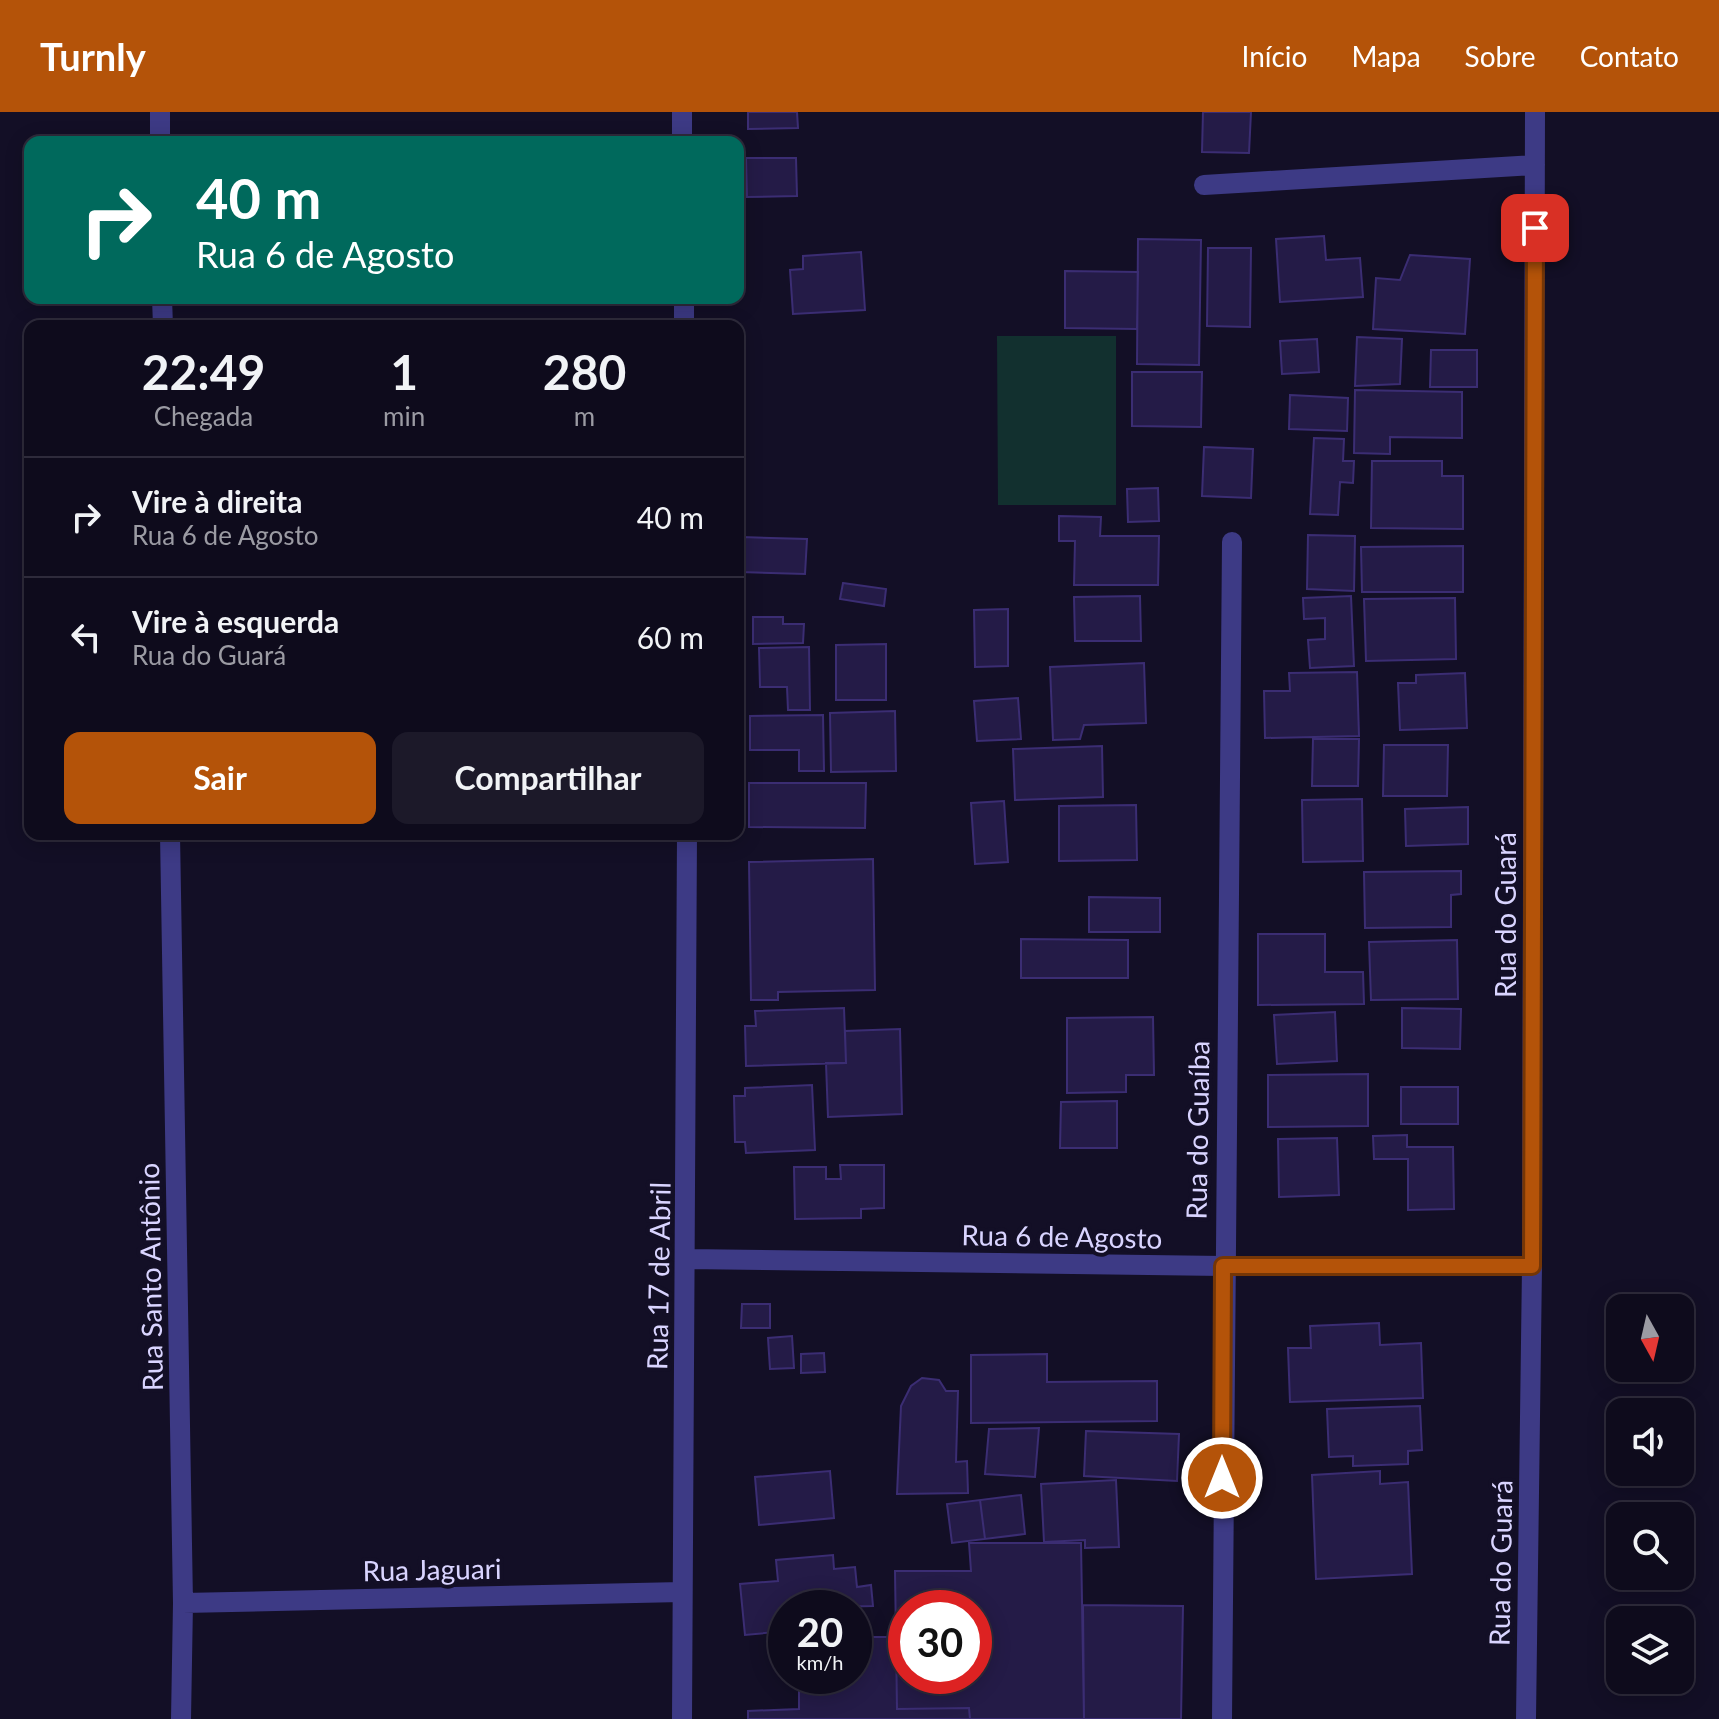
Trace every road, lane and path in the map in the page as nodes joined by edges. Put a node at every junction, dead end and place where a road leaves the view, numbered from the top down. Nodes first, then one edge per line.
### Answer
1 (160, 112) edge
2 (682, 112) edge
3 (1535, 112) edge
4 (160, 136) edge
5 (682, 136) edge
6 (1535, 165) junction
7 (1204, 185) dead end
8 (1232, 542) dead end
9 (170, 840) edge
10 (687, 840) edge
11 (687, 1259) junction
12 (1223, 1266) junction
13 (1532, 1266) junction
14 (682, 1592) junction
15 (183, 1603) junction
16 (181, 1719) edge
17 (682, 1719) edge
18 (1222, 1719) edge
19 (1526, 1719) edge

1 - 4 street
2 - 5 street
3 - 6 street, Rua do Guará
6 - 7 street
6 - 13 street, Rua do Guará
8 - 12 street, Rua do Guaíba
9 - 15 street, Rua Santo Antônio
10 - 11 street, Rua 17 de Abril
11 - 12 street, Rua 6 de Agosto
11 - 14 street, Rua 17 de Abril
12 - 13 street, Rua 6 de Agosto
12 - 18 street, Rua do Guaíba
13 - 19 street, Rua do Guará
14 - 15 street, Rua Jaguari
14 - 17 street, Rua 17 de Abril
15 - 16 street, Rua Santo Antônio

